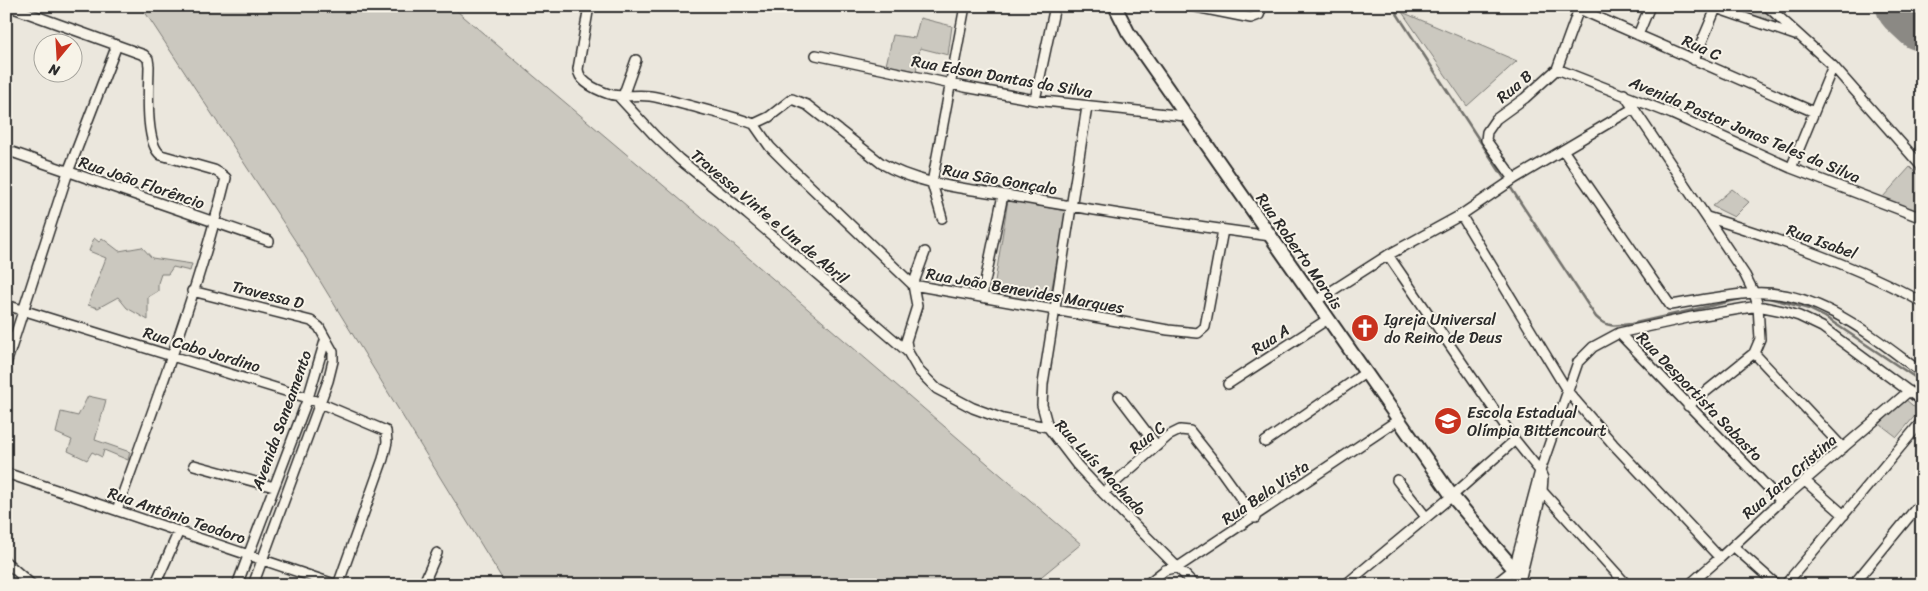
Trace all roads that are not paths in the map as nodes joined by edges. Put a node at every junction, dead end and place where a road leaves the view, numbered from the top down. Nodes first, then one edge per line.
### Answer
1 (8, 6) edge
2 (590, 6) edge
3 (965, 6) edge
4 (1055, 6) edge
5 (1115, 6) edge
6 (1191, 6) edge
7 (1650, 6) edge
8 (1767, 6) edge
9 (1579, 7) edge
10 (1717, 7) edge
11 (1261, 11) edge
12 (1638, 35) junction
13 (1800, 37) junction
14 (117, 44) junction
15 (816, 55) dead end
16 (636, 60) dead end
17 (1694, 60) junction
18 (1833, 66) junction
19 (1557, 69) junction
20 (951, 84) junction
21 (1624, 94) junction
22 (621, 96) junction
23 (1035, 100) junction
24 (1087, 107) junction
25 (1634, 108) junction
26 (1814, 112) junction
27 (1185, 116) junction
28 (754, 124) junction
29 (6, 150) edge
30 (1563, 150) junction
31 (1791, 168) junction
32 (1922, 168) edge
33 (68, 172) junction
34 (1514, 179) junction
35 (932, 183) junction
36 (1003, 194) junction
37 (1073, 207) junction
38 (1460, 215) junction
39 (1707, 217) junction
40 (942, 218) dead end
41 (1922, 218) edge
42 (215, 223) junction
43 (1222, 230) junction
44 (1272, 236) junction
45 (269, 241) dead end
46 (925, 252) dead end
47 (1388, 254) junction
48 (913, 285) junction
49 (192, 291) junction
50 (1754, 293) junction
51 (982, 296) junction
52 (1316, 302) junction
53 (1922, 302) edge
54 (6, 304) edge
55 (1758, 306) junction
56 (24, 310) junction
57 (1055, 311) junction
58 (1328, 319) junction
59 (1618, 333) junction
60 (325, 341) junction
61 (908, 352) junction
62 (1754, 353) junction
63 (172, 356) junction
64 (6, 364) edge
65 (1922, 373) edge
66 (1365, 374) junction
67 (1228, 384) dead end
68 (1909, 391) junction
69 (1568, 392) junction
70 (1119, 396) dead end
71 (308, 398) junction
72 (1922, 401) edge
73 (320, 402) junction
74 (1688, 406) junction
75 (1398, 420) junction
76 (1922, 421) edge
77 (1048, 428) junction
78 (1515, 440) junction
79 (1265, 442) dead end
80 (1157, 446) junction
81 (1843, 448) junction
82 (194, 465) dead end
83 (1540, 471) junction
84 (6, 473) edge
85 (1397, 480) dead end
86 (1805, 482) junction
87 (274, 487) junction
88 (1542, 492) junction
89 (1103, 493) junction
90 (1452, 496) junction
91 (1781, 501) junction
92 (1922, 501) edge
93 (117, 510) junction
94 (1844, 515) junction
95 (1426, 517) junction
96 (1255, 518) junction
97 (178, 531) junction
98 (1732, 546) junction
99 (437, 553) dead end
100 (248, 555) junction
101 (1720, 558) junction
102 (262, 560) junction
103 (6, 562) edge
104 (1178, 567) junction
105 (1519, 578) edge
106 (1696, 583) edge
107 (32, 585) edge
108 (155, 585) edge
109 (238, 585) edge
110 (253, 585) edge
111 (338, 585) edge
112 (423, 585) edge
113 (1146, 585) edge
114 (1195, 585) edge
115 (1345, 585) edge
116 (1494, 585) edge
117 (1627, 585) edge
118 (1777, 585) edge
119 (1785, 585) edge
120 (1853, 585) edge

1 - 14 street
2 - 22 street
3 - 20 street
4 - 23 street
5 - 27 street, Rua Roberto Morais
6 - 11 street
7 - 12 street
8 - 13 street
9 - 12 street, Rua C
9 - 19 street, Rua B
10 - 13 street
10 - 17 street
12 - 17 street, Rua C
13 - 18 street
14 - 33 street
14 - 42 street
15 - 20 street, Rua Edson Dantas da Silva
16 - 22 street
17 - 26 street, Rua C
18 - 26 street
18 - 32 street
19 - 21 street, Avenida Pastor Jonas Teles da Silva
19 - 34 street, Rua B
20 - 23 street, Rua Edson Dantas da Silva
20 - 35 street
21 - 25 street
21 - 31 street, Avenida Pastor Jonas Teles da Silva
22 - 28 street
22 - 61 street, Travessa Vinte e Um de Abril
23 - 24 street, Rua Edson Dantas da Silva
24 - 27 street, Rua Edson Dantas da Silva
24 - 37 street
25 - 30 street
25 - 39 street
26 - 31 street
27 - 44 street, Rua Roberto Morais
28 - 35 street, Rua São Gonçalo
28 - 48 street, Rua João Benevides Marques
29 - 33 street, Rua João Florêncio
30 - 34 street
30 - 50 street
31 - 41 street, Avenida Pastor Jonas Teles da Silva
33 - 42 street, Rua João Florêncio
33 - 56 street
34 - 38 street
35 - 36 street, Rua São Gonçalo
35 - 40 street
36 - 37 street, Rua São Gonçalo
36 - 51 street
37 - 43 street, Rua São Gonçalo
37 - 57 street
38 - 47 street
38 - 69 street
39 - 50 street
39 - 53 street, Rua Isabel
42 - 45 street, Rua João Florêncio
42 - 49 street
43 - 44 street, Rua São Gonçalo
43 - 57 street, Rua João Benevides Marques
44 - 52 street, Rua Roberto Morais
46 - 48 street
47 - 52 street
47 - 78 street
48 - 51 street, Rua João Benevides Marques
48 - 61 street
49 - 60 street, Travessa D
49 - 63 street
50 - 55 street
50 - 65 street
51 - 57 street, Rua João Benevides Marques
52 - 58 street, Rua Roberto Morais
54 - 56 street, Rua Cabo Jordino
55 - 59 street
55 - 62 street
55 - 68 street
56 - 63 street, Rua Cabo Jordino
56 - 64 street
57 - 77 street
58 - 66 street, Rua Roberto Morais
58 - 67 street, Rua A
59 - 69 street
59 - 74 street, Rua Desportista Sabasto
60 - 71 street, Avenida Saneamento
60 - 73 street, Avenida Saneamento
61 - 77 street, Rua Luís Machado
62 - 74 street
62 - 81 street
63 - 71 street, Rua Cabo Jordino
63 - 93 street
66 - 75 street, Rua Roberto Morais
66 - 79 street
68 - 72 street
68 - 81 street, Rua Iara Cristina
69 - 83 street
69 - 101 street
70 - 80 street
71 - 73 street, Rua Cabo Jordino
71 - 87 street, Avenida Saneamento
73 - 102 street, Avenida Saneamento
73 - 111 street, Rua Cabo Jordino
74 - 91 street, Rua Desportista Sabasto
75 - 90 street, Rua Roberto Morais
75 - 96 street, Rua Bela Vista
76 - 94 street
77 - 89 street, Rua Luís Machado
78 - 83 street
78 - 90 street
80 - 89 street, Rua C
80 - 96 street, Rua C
81 - 86 street, Rua Iara Cristina
82 - 87 street
83 - 88 street
83 - 105 street
84 - 93 street, Rua Antônio Teodoro
85 - 95 street
86 - 91 street, Rua Iara Cristina
86 - 94 street
87 - 100 street, Avenida Saneamento
88 - 105 street
88 - 117 street
89 - 104 street, Rua Luís Machado
90 - 95 street
90 - 105 street, Rua Roberto Morais
91 - 98 street, Rua Iara Cristina
92 - 120 street
93 - 97 street, Rua Antônio Teodoro
94 - 119 street
95 - 115 street
96 - 104 street, Rua Bela Vista
97 - 100 street, Rua Antônio Teodoro
97 - 108 street
98 - 101 street, Rua Iara Cristina
98 - 118 street
99 - 112 street
100 - 102 street, Rua Antônio Teodoro
100 - 109 street, Avenida Saneamento
101 - 106 street, Rua Iara Cristina
102 - 110 street, Avenida Saneamento
102 - 111 street, Rua Antônio Teodoro
103 - 107 street
104 - 113 street, Rua Bela Vista
104 - 114 street, Rua Luís Machado
105 - 116 street

